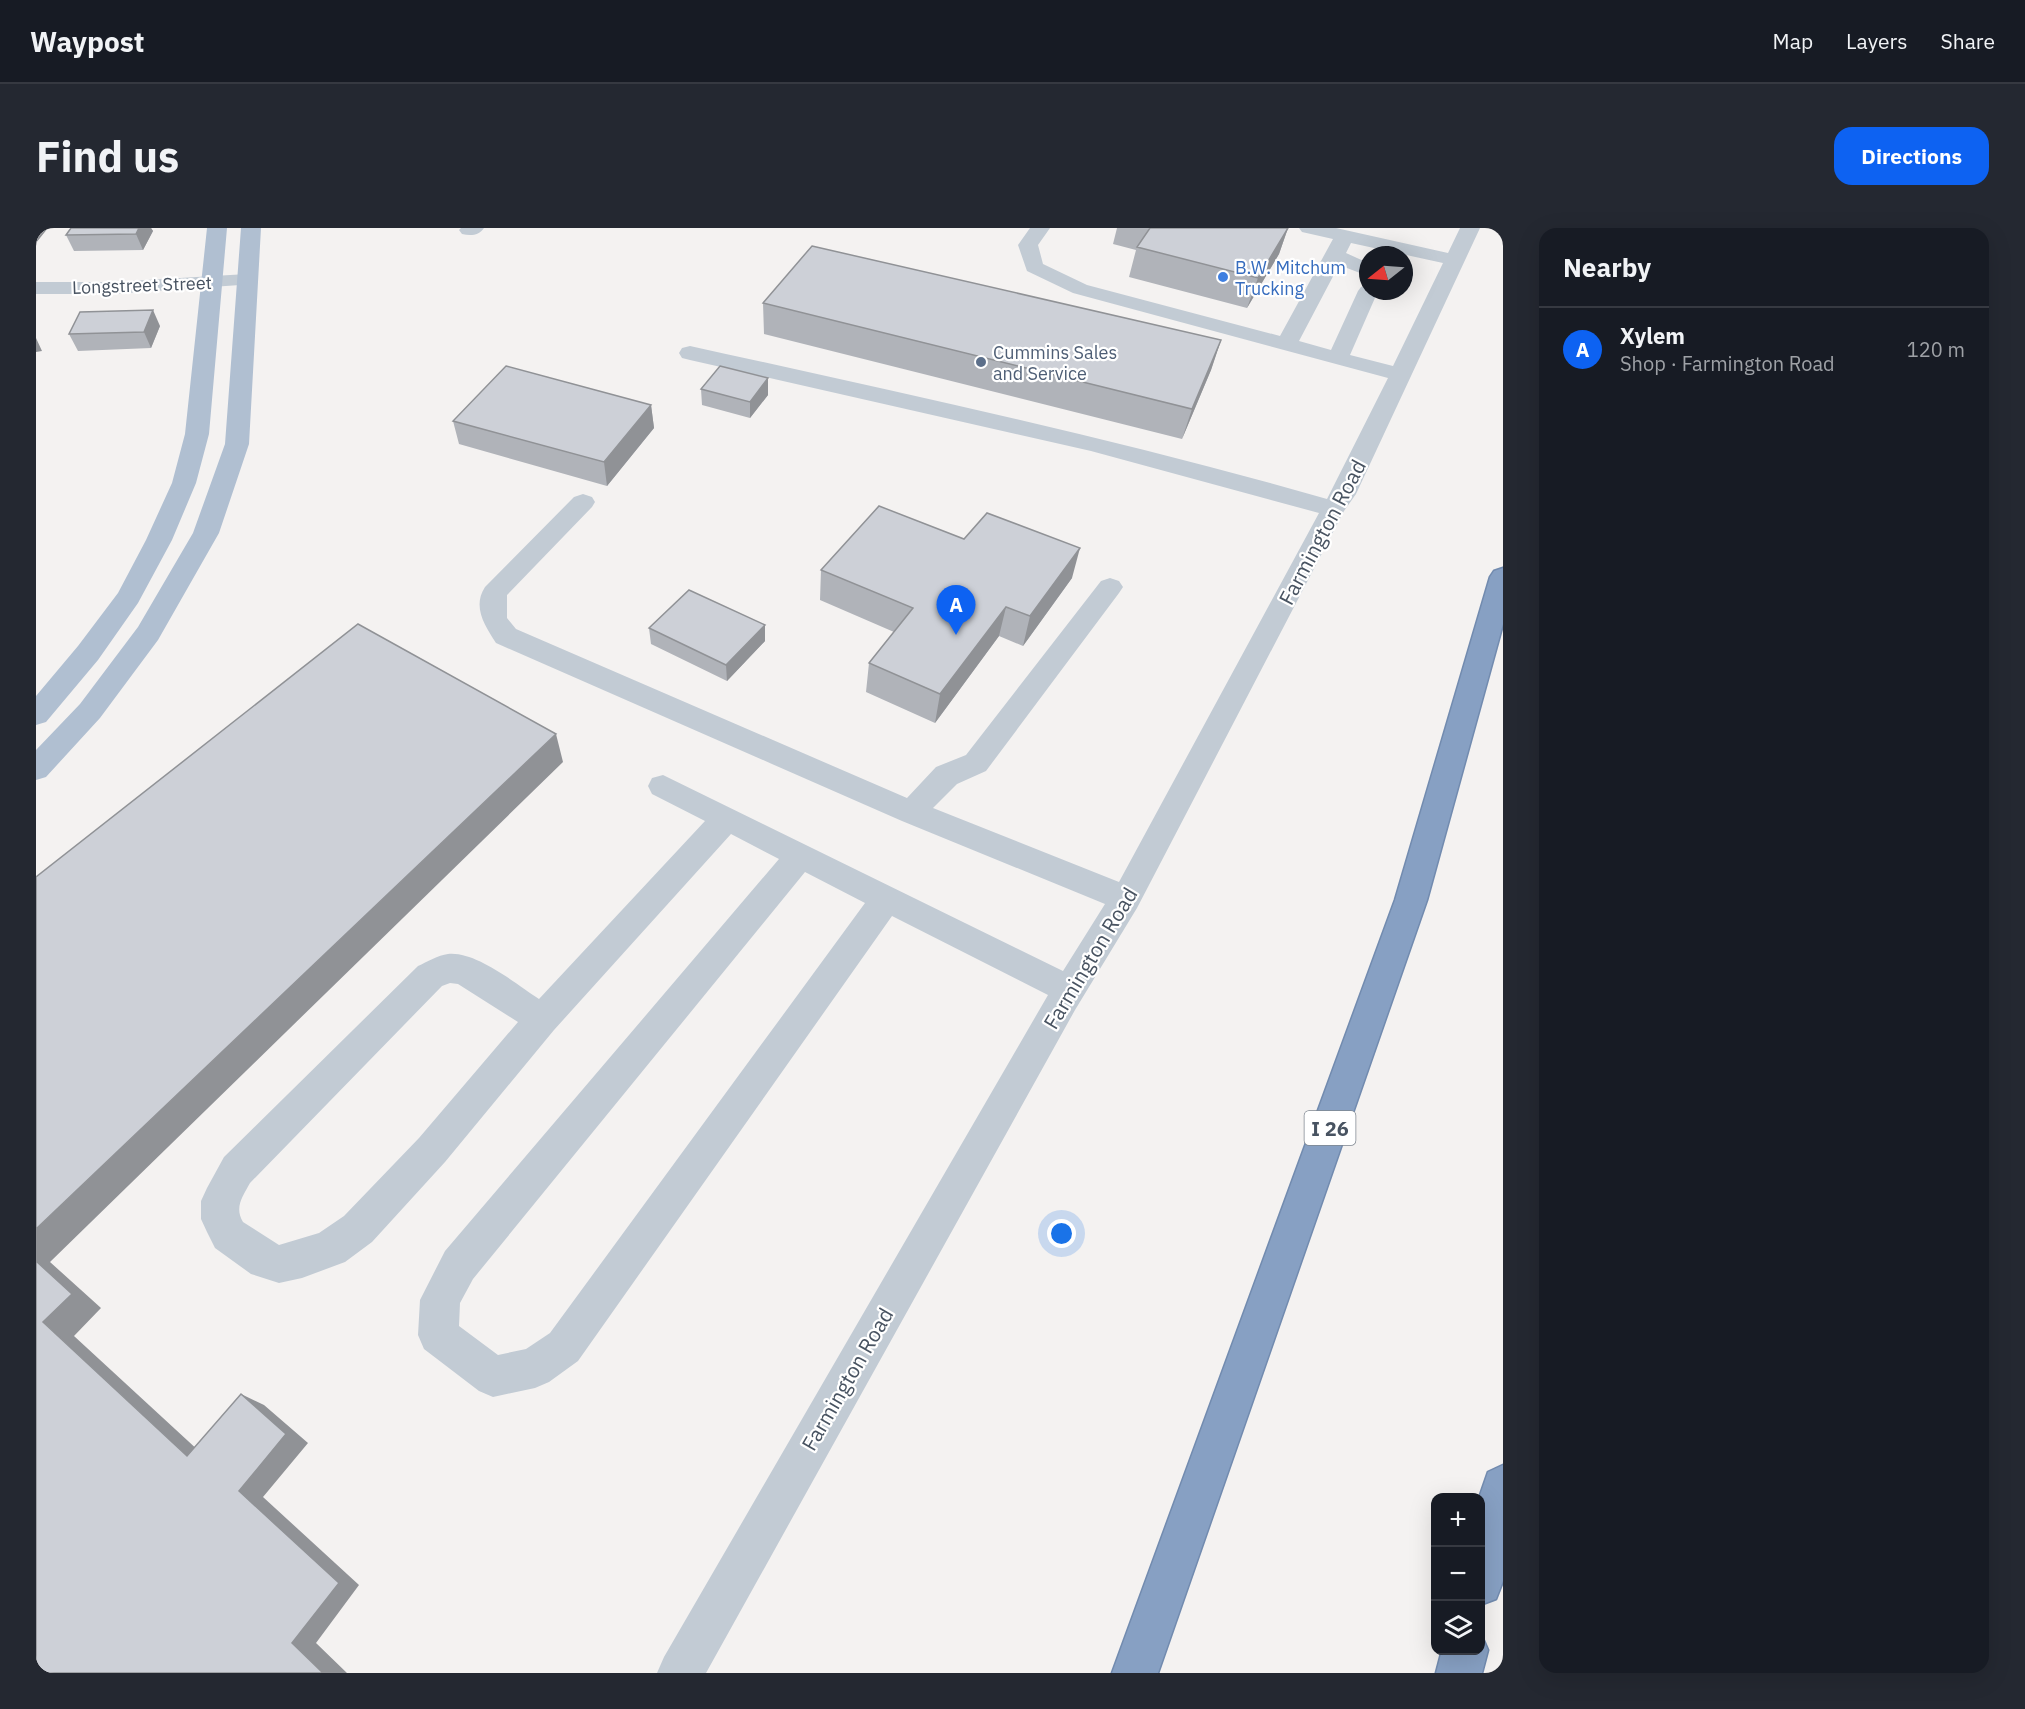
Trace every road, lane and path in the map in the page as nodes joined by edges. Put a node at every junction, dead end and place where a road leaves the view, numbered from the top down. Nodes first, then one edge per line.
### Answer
1 (217, 228) edge
2 (251, 228) edge
3 (1040, 228) edge
4 (1309, 228) edge
5 (1470, 228) edge
6 (1344, 236) junction
7 (1336, 256) junction
8 (1455, 260) junction
9 (1359, 266) edge
10 (248, 280) junction
11 (212, 284) junction
12 (36, 288) edge
13 (1364, 300) edge
14 (1286, 345) junction
15 (690, 353) dead end
16 (1338, 358) junction
17 (1400, 375) junction
18 (583, 502) dead end
19 (1334, 509) junction
20 (1503, 577) edge
21 (1110, 587) dead end
22 (36, 715) edge
23 (36, 769) edge
24 (663, 786) dead end
25 (914, 813) junction
26 (727, 818) junction
27 (801, 855) junction
28 (888, 898) junction
29 (1126, 899) junction
30 (1069, 990) junction
31 (542, 1019) junction
32 (1503, 1487) edge
33 (1485, 1562) edge
34 (1464, 1655) edge
35 (680, 1673) edge
36 (1136, 1673) edge
37 (1459, 1673) edge

1 - 11 main road
2 - 10 main road
3 - 14 street
4 - 6 street
5 - 8 street, Farmington Road
6 - 7 street
6 - 8 street
7 - 9 street
7 - 14 street
8 - 17 street, Farmington Road
10 - 11 street, Longstreet Street
10 - 23 main road
11 - 12 street, Longstreet Street
11 - 22 main road
13 - 16 street
14 - 16 street
15 - 19 street
16 - 17 street
17 - 19 street, Farmington Road
18 - 25 street
19 - 29 street, Farmington Road
20 - 36 highway, I 26
21 - 25 street
24 - 26 street
25 - 29 street
26 - 27 street
26 - 31 street
27 - 28 street
27 - 28 street
28 - 30 street
29 - 30 street, Farmington Road
30 - 35 street, Farmington Road
31 - 31 street
32 - 33 highway
34 - 37 highway

